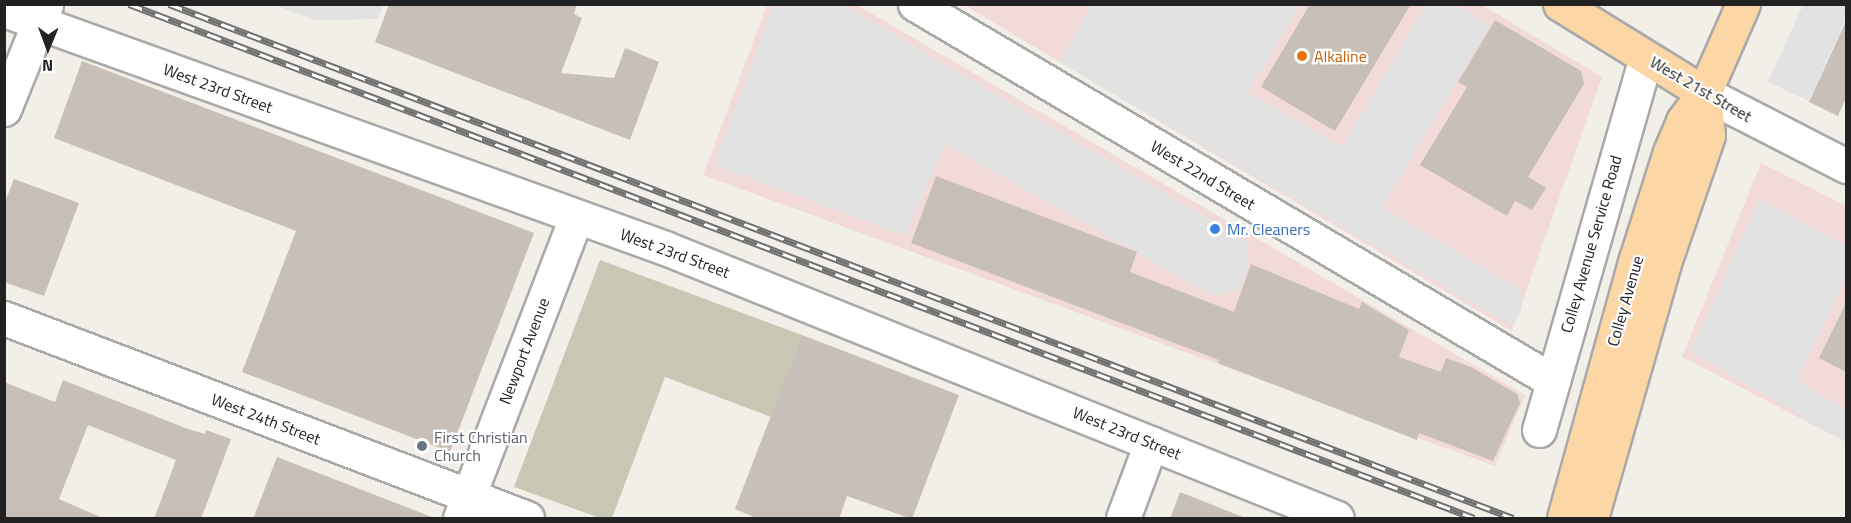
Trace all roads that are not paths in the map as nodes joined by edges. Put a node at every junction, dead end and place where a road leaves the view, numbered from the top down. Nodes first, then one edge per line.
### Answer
1 (915, 4) edge
2 (1560, 4) edge
3 (1743, 4) edge
4 (4, 10) edge
5 (43, 14) edge
6 (1646, 58) junction
7 (1704, 93) junction
8 (4, 109) edge
9 (1846, 166) edge
10 (576, 217) junction
11 (4, 318) edge
12 (1553, 381) junction
13 (1539, 430) dead end
14 (1151, 443) junction
15 (464, 507) edge
16 (527, 519) edge
17 (1123, 519) edge
18 (1338, 519) edge
19 (1564, 519) edge
20 (1591, 519) edge

1 - 12 street, West 22nd Street
2 - 6 main road, West 21st Street
3 - 7 main road, Colley Avenue
4 - 5 street, West 23rd Street
5 - 8 street
5 - 10 street, West 23rd Street
6 - 7 main road, West 21st Street
6 - 12 street, Colley Avenue Service Road
7 - 9 street, West 21st Street
7 - 19 main road, Colley Avenue
7 - 20 main road, Colley Avenue
10 - 14 street, West 23rd Street
10 - 15 street, Newport Avenue
11 - 15 street, West 24th Street
12 - 13 street, Colley Avenue Service Road
14 - 17 street
14 - 18 street, West 23rd Street
15 - 16 street, West 24th Street

